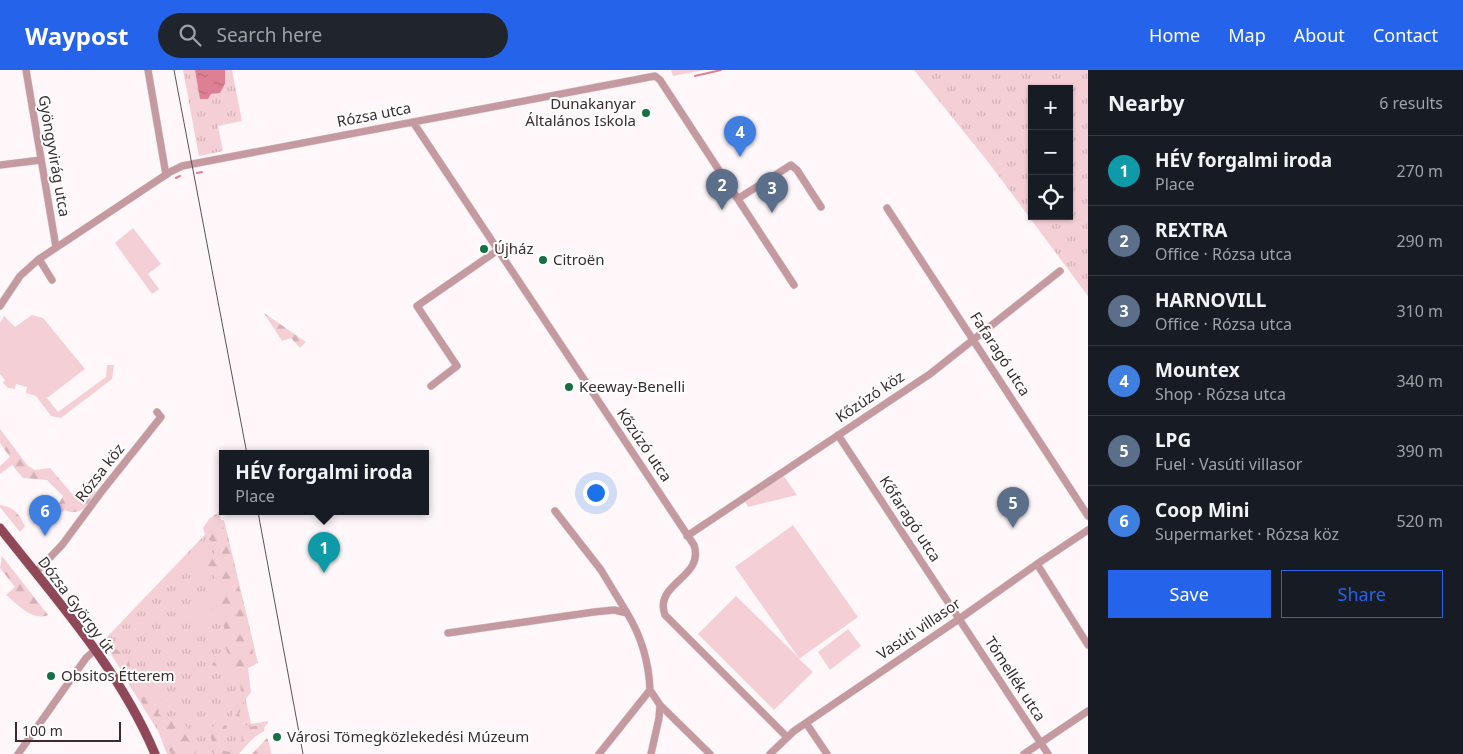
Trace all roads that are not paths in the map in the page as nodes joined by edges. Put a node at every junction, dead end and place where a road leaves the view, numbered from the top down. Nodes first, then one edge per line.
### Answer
1 (26, 70) edge
2 (148, 70) edge
3 (413, 122) junction
4 (41, 160) junction
5 (0, 165) edge
6 (166, 175) junction
7 (738, 198) junction
8 (821, 207) dead end
9 (887, 208) dead end
10 (56, 247) junction
11 (498, 250) junction
12 (39, 258) junction
13 (1060, 271) dead end
14 (52, 280) dead end
15 (794, 285) dead end
16 (0, 306) edge
17 (973, 339) junction
18 (432, 386) dead end
19 (157, 412) dead end
20 (838, 435) junction
21 (556, 511) dead end
22 (1088, 516) edge
23 (0, 528) edge
24 (1088, 530) edge
25 (687, 536) junction
26 (1037, 564) junction
27 (35, 572) junction
28 (627, 612) junction
29 (959, 619) junction
30 (448, 633) dead end
31 (1088, 645) edge
32 (95, 650) junction
33 (650, 690) junction
34 (660, 705) junction
35 (1088, 711) edge
36 (806, 723) junction
37 (787, 737) junction
38 (1041, 743) junction
39 (18, 754) edge
40 (155, 754) edge
41 (599, 754) edge
42 (650, 754) edge
43 (710, 754) edge
44 (770, 754) edge
45 (827, 754) edge
46 (1024, 754) edge
47 (1048, 754) edge

1 - 4 street, Gyöngyvirág utca
2 - 6 street
3 - 6 street, Rózsa utca
3 - 7 street, Rózsa utca
3 - 11 street, Kőzúzó utca
4 - 5 street
4 - 10 street, Gyöngyvirág utca
6 - 10 street, Rózsa utca
7 - 8 street
7 - 15 street, Rózsa utca
9 - 17 street, Fafaragó utca
10 - 12 street, Rózsa utca
11 - 18 street
11 - 25 street, Kőzúzó utca
12 - 14 street
12 - 16 street, Rózsa utca
13 - 17 street, Kőzúzó köz
17 - 20 street, Kőzúzó köz
17 - 22 street, Fafaragó utca
19 - 27 street, Rózsa köz
20 - 25 street, Kőzúzó köz
20 - 29 street, Kőfaragó utca
21 - 28 street
23 - 27 main road, Dózsa György út
24 - 26 street, Vasúti villasor
25 - 37 street, Kőzúzó utca
26 - 29 street, Vasúti villasor
26 - 31 street
27 - 32 main road, Dózsa György út
28 - 30 street
28 - 33 street
29 - 36 street, Vasúti villasor
29 - 38 street, Tómellék utca
32 - 39 street
32 - 40 main road, Dózsa György út
33 - 34 street
33 - 41 street
34 - 42 street
34 - 43 street
35 - 38 street
36 - 37 street, Vasúti villasor
36 - 45 street
37 - 44 street, Vasúti villasor
38 - 46 street
38 - 47 street, Tómellék utca

